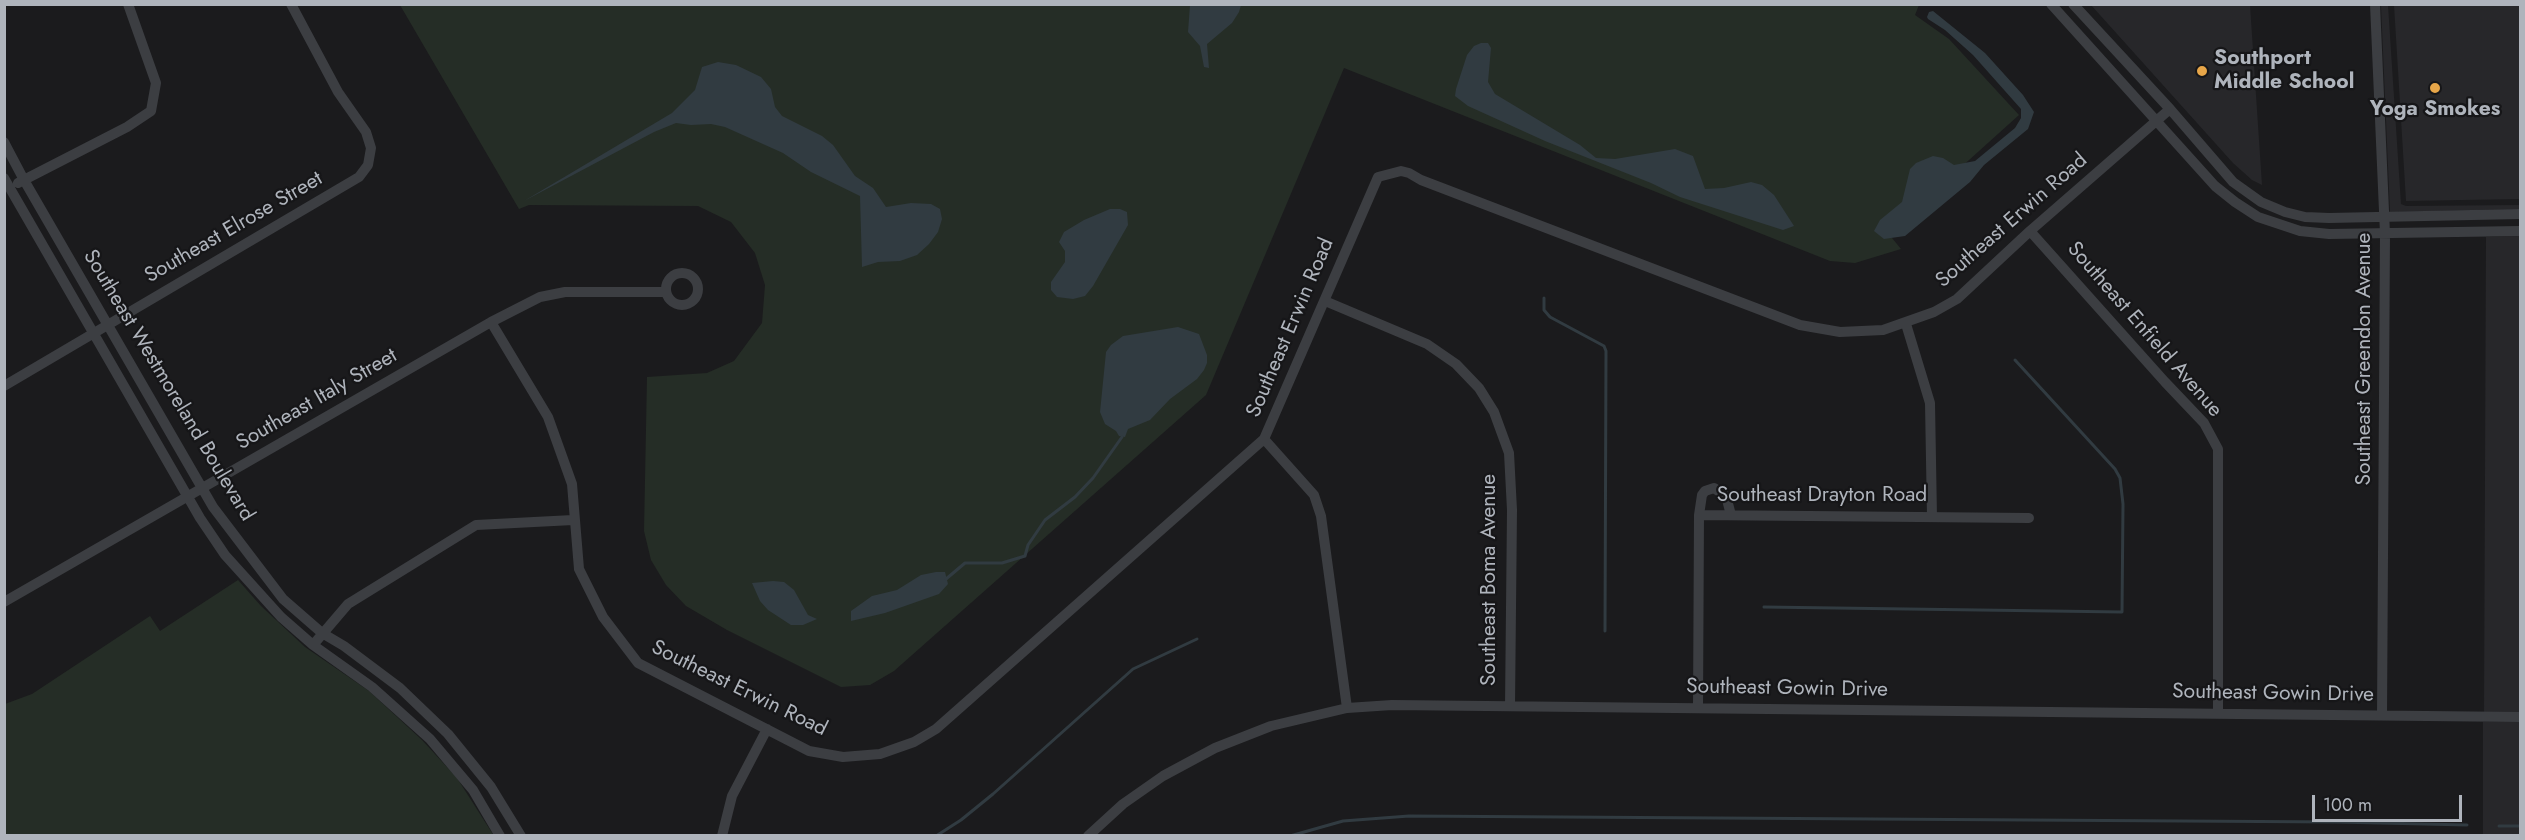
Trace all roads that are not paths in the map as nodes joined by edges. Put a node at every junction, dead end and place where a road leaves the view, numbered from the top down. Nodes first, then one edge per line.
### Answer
1 (128, 4) edge
2 (291, 4) edge
3 (2051, 4) edge
4 (2073, 4) edge
5 (2375, 4) edge
6 (2170, 109) junction
7 (2155, 122) junction
8 (4, 142) edge
9 (24, 180) junction
10 (6, 185) edge
11 (2520, 214) edge
12 (2385, 217) junction
13 (2030, 231) junction
14 (2520, 231) edge
15 (2385, 234) junction
16 (666, 292) dead end
17 (1325, 301) junction
18 (491, 322) junction
19 (1906, 324) junction
20 (107, 325) junction
21 (93, 333) junction
22 (4, 386) edge
23 (1264, 439) junction
24 (202, 489) junction
25 (189, 496) junction
26 (1699, 515) junction
27 (1731, 515) junction
28 (1932, 517) junction
29 (2029, 518) dead end
30 (573, 520) junction
31 (4, 602) edge
32 (322, 633) junction
33 (313, 645) junction
34 (1510, 706) junction
35 (1347, 708) junction
36 (1698, 708) junction
37 (2218, 713) junction
38 (2382, 715) junction
39 (2520, 717) edge
40 (441, 727) junction
41 (766, 729) junction
42 (430, 739) junction
43 (500, 836) edge
44 (520, 836) edge
45 (722, 836) edge
46 (1088, 836) edge

1 - 9 street
2 - 20 street, Southeast Elrose Street
3 - 7 street
4 - 6 street
5 - 12 street, Southeast Greendon Avenue
6 - 7 street, Southeast Erwin Road
6 - 12 street
7 - 13 street, Southeast Erwin Road
7 - 15 street
8 - 9 street, Southeast Westmoreland Boulevard
9 - 10 street
9 - 20 street, Southeast Westmoreland Boulevard
10 - 21 street, Southeast Westmoreland Boulevard
11 - 12 street
12 - 15 street, Southeast Greendon Avenue
13 - 19 street, Southeast Erwin Road
13 - 37 street, Southeast Enfield Avenue
14 - 15 street
15 - 38 street, Southeast Greendon Avenue
16 - 18 street, Southeast Italy Street
17 - 19 street, Southeast Erwin Road
17 - 23 street, Southeast Erwin Road
17 - 34 street, Southeast Boma Avenue
18 - 24 street, Southeast Italy Street
18 - 30 street, Southeast Erwin Road
19 - 28 street
20 - 21 street, Southeast Elrose Street
20 - 24 street, Southeast Westmoreland Boulevard
21 - 22 street, Southeast Elrose Street
21 - 25 street, Southeast Westmoreland Boulevard
23 - 35 street
23 - 41 street, Southeast Erwin Road
24 - 25 street, Southeast Italy Street
24 - 32 street, Southeast Westmoreland Boulevard
25 - 31 street, Southeast Italy Street
25 - 33 street, Southeast Westmoreland Boulevard
26 - 27 street, Southeast Drayton Road
26 - 27 street
26 - 36 street, Southeast Drayton Road
27 - 28 street, Southeast Drayton Road
28 - 29 street, Southeast Drayton Road
30 - 32 street
30 - 41 street, Southeast Erwin Road
32 - 33 street
32 - 40 street, Southeast Westmoreland Boulevard
33 - 42 street, Southeast Westmoreland Boulevard
34 - 35 street, Southeast Gowin Drive
34 - 36 street, Southeast Gowin Drive
35 - 46 street, Southeast Gowin Drive
36 - 37 street, Southeast Gowin Drive
37 - 38 street, Southeast Gowin Drive
38 - 39 street, Southeast Gowin Drive
40 - 42 street
40 - 44 street, Southeast Westmoreland Boulevard
41 - 45 street
42 - 43 street, Southeast Westmoreland Boulevard

